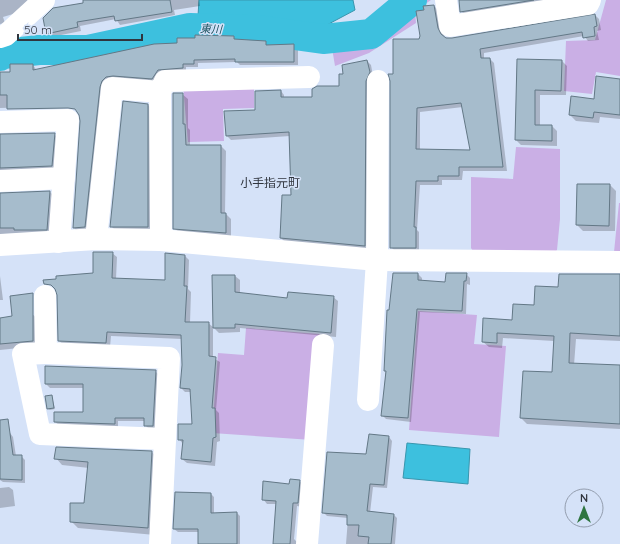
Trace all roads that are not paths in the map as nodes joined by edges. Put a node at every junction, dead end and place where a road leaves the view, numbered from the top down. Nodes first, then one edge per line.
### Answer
1 (44, 0) edge
2 (446, 0) edge
3 (590, 0) edge
4 (0, 37) edge
5 (309, 77) dead end
6 (378, 81) dead end
7 (160, 92) junction
8 (0, 122) edge
9 (64, 178) junction
10 (0, 180) edge
11 (96, 238) junction
12 (162, 240) junction
13 (59, 242) junction
14 (0, 245) edge
15 (377, 260) junction
16 (620, 262) edge
17 (45, 296) dead end
18 (323, 345) dead end
19 (46, 353) junction
20 (368, 400) dead end
21 (165, 439) junction
22 (160, 544) edge
23 (307, 544) edge

1 - 4 street
2 - 3 street
5 - 7 street
6 - 15 street
7 - 11 street
7 - 12 street
8 - 9 street
9 - 10 street
9 - 13 street
11 - 12 street
11 - 13 street
12 - 15 street
13 - 14 street
15 - 16 street
15 - 20 street
17 - 19 street
18 - 23 street
19 - 21 street
19 - 21 street
21 - 22 street

